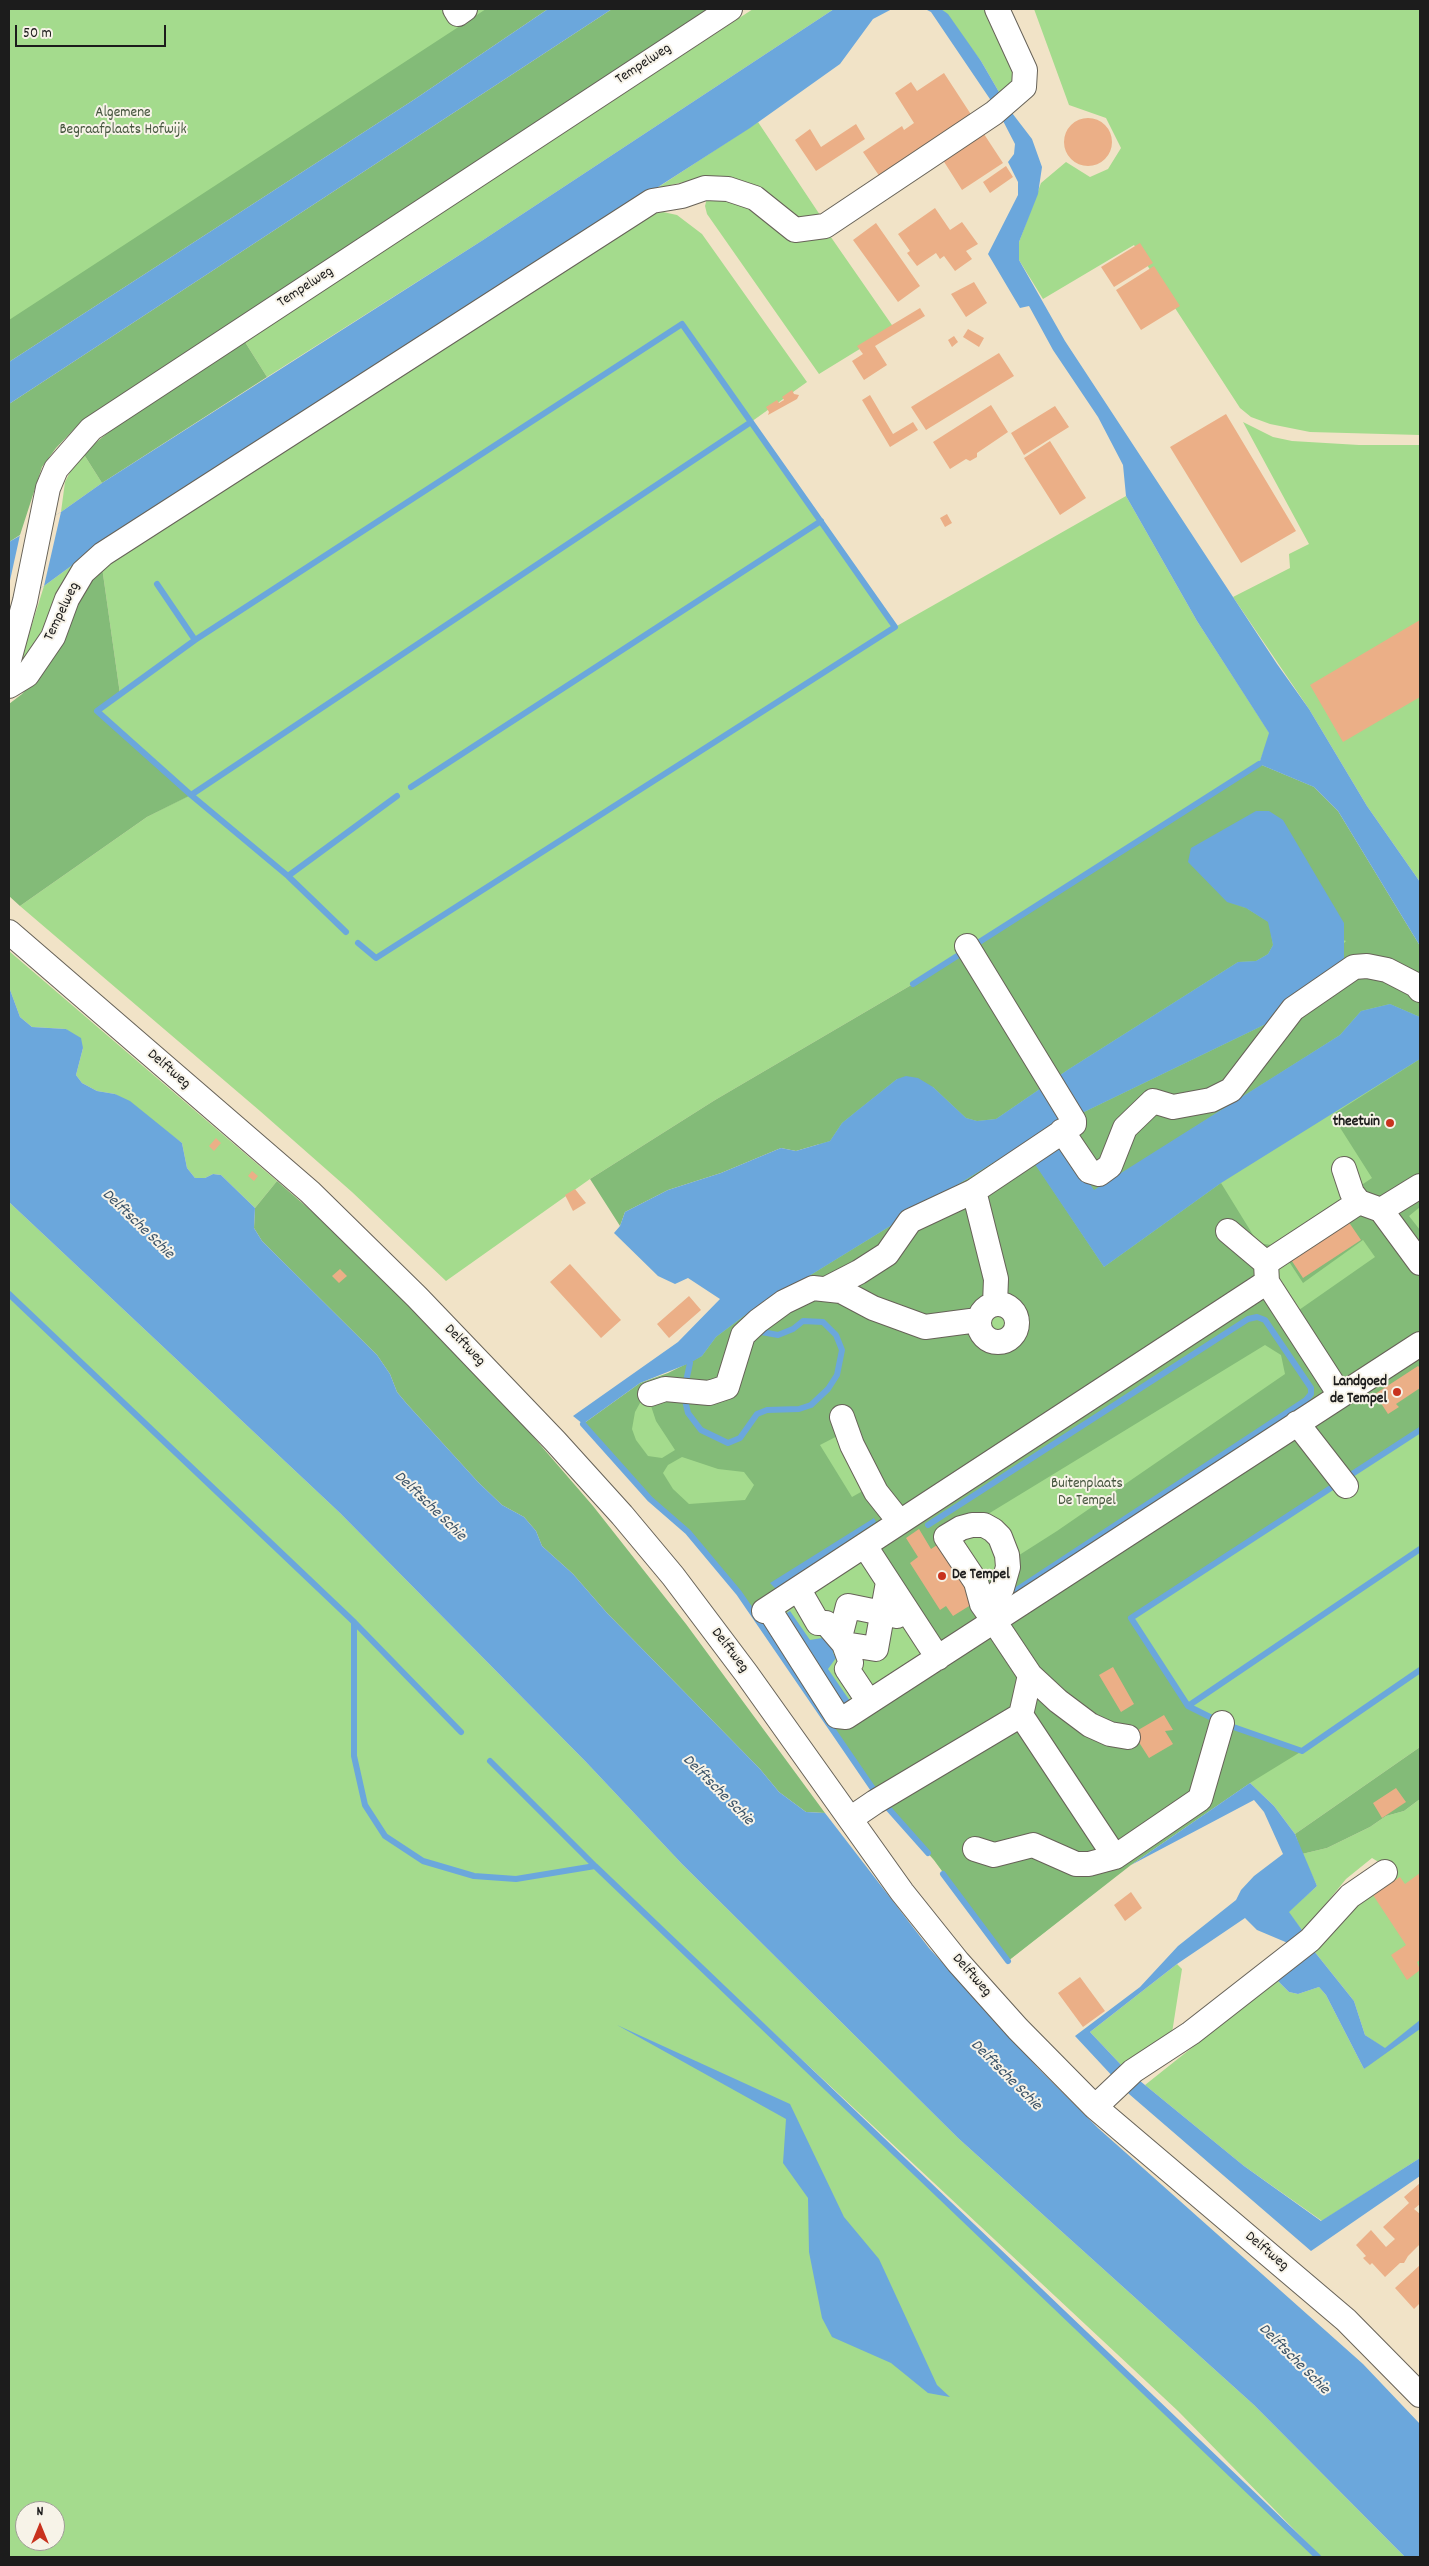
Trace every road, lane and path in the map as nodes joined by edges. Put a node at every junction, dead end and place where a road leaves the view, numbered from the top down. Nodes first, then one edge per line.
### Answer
1 (455, 9) edge
2 (465, 9) edge
3 (730, 9) edge
4 (997, 9) edge
5 (9, 660) edge
6 (9, 686) edge
7 (9, 932) edge
8 (967, 946) dead end
9 (1420, 990) edge
10 (1064, 1129) junction
11 (1344, 1168) dead end
12 (1420, 1186) edge
13 (974, 1191) junction
14 (1359, 1202) junction
15 (1381, 1210) junction
16 (1228, 1231) dead end
17 (1420, 1263) edge
18 (1266, 1272) junction
19 (828, 1288) junction
20 (995, 1304) junction
21 (978, 1320) junction
22 (1420, 1344) edge
23 (650, 1394) dead end
24 (1340, 1395) junction
25 (842, 1417) dead end
26 (1297, 1424) junction
27 (1342, 1480) dead end
28 (899, 1521) junction
29 (865, 1546) junction
30 (888, 1582) junction
31 (798, 1590) junction
32 (883, 1613) junction
33 (988, 1613) junction
34 (912, 1619) junction
35 (842, 1640) junction
36 (938, 1658) junction
37 (1030, 1675) junction
38 (869, 1702) junction
39 (1021, 1715) junction
40 (1222, 1723) dead end
41 (1128, 1737) dead end
42 (850, 1819) junction
43 (975, 1849) dead end
44 (1115, 1857) junction
45 (1385, 1872) dead end
46 (1103, 2098) junction
47 (1420, 2395) edge

1 - 2 street
3 - 5 street, Tempelweg
4 - 6 street, Tempelweg
7 - 42 street, Delftweg
8 - 10 street
9 - 10 street
10 - 13 street
11 - 14 street
12 - 15 street
13 - 19 street
13 - 20 street
14 - 15 street
14 - 18 street
15 - 17 street
16 - 18 street
18 - 24 street
18 - 28 street
19 - 21 street
19 - 23 street
20 - 21 street
20 - 21 street
22 - 24 street
24 - 26 street
25 - 28 street
26 - 27 street
26 - 33 street
28 - 29 street
29 - 30 street
29 - 31 street
30 - 32 street
30 - 34 street
31 - 35 street
31 - 38 street
32 - 34 street
32 - 35 street
32 - 35 street
33 - 36 street
33 - 37 street
34 - 36 street
35 - 38 street
36 - 38 street
37 - 39 street
37 - 41 street
39 - 42 street
39 - 44 street
40 - 44 street
42 - 46 street, Delftweg
43 - 44 street
45 - 46 street
46 - 47 street, Delftweg

